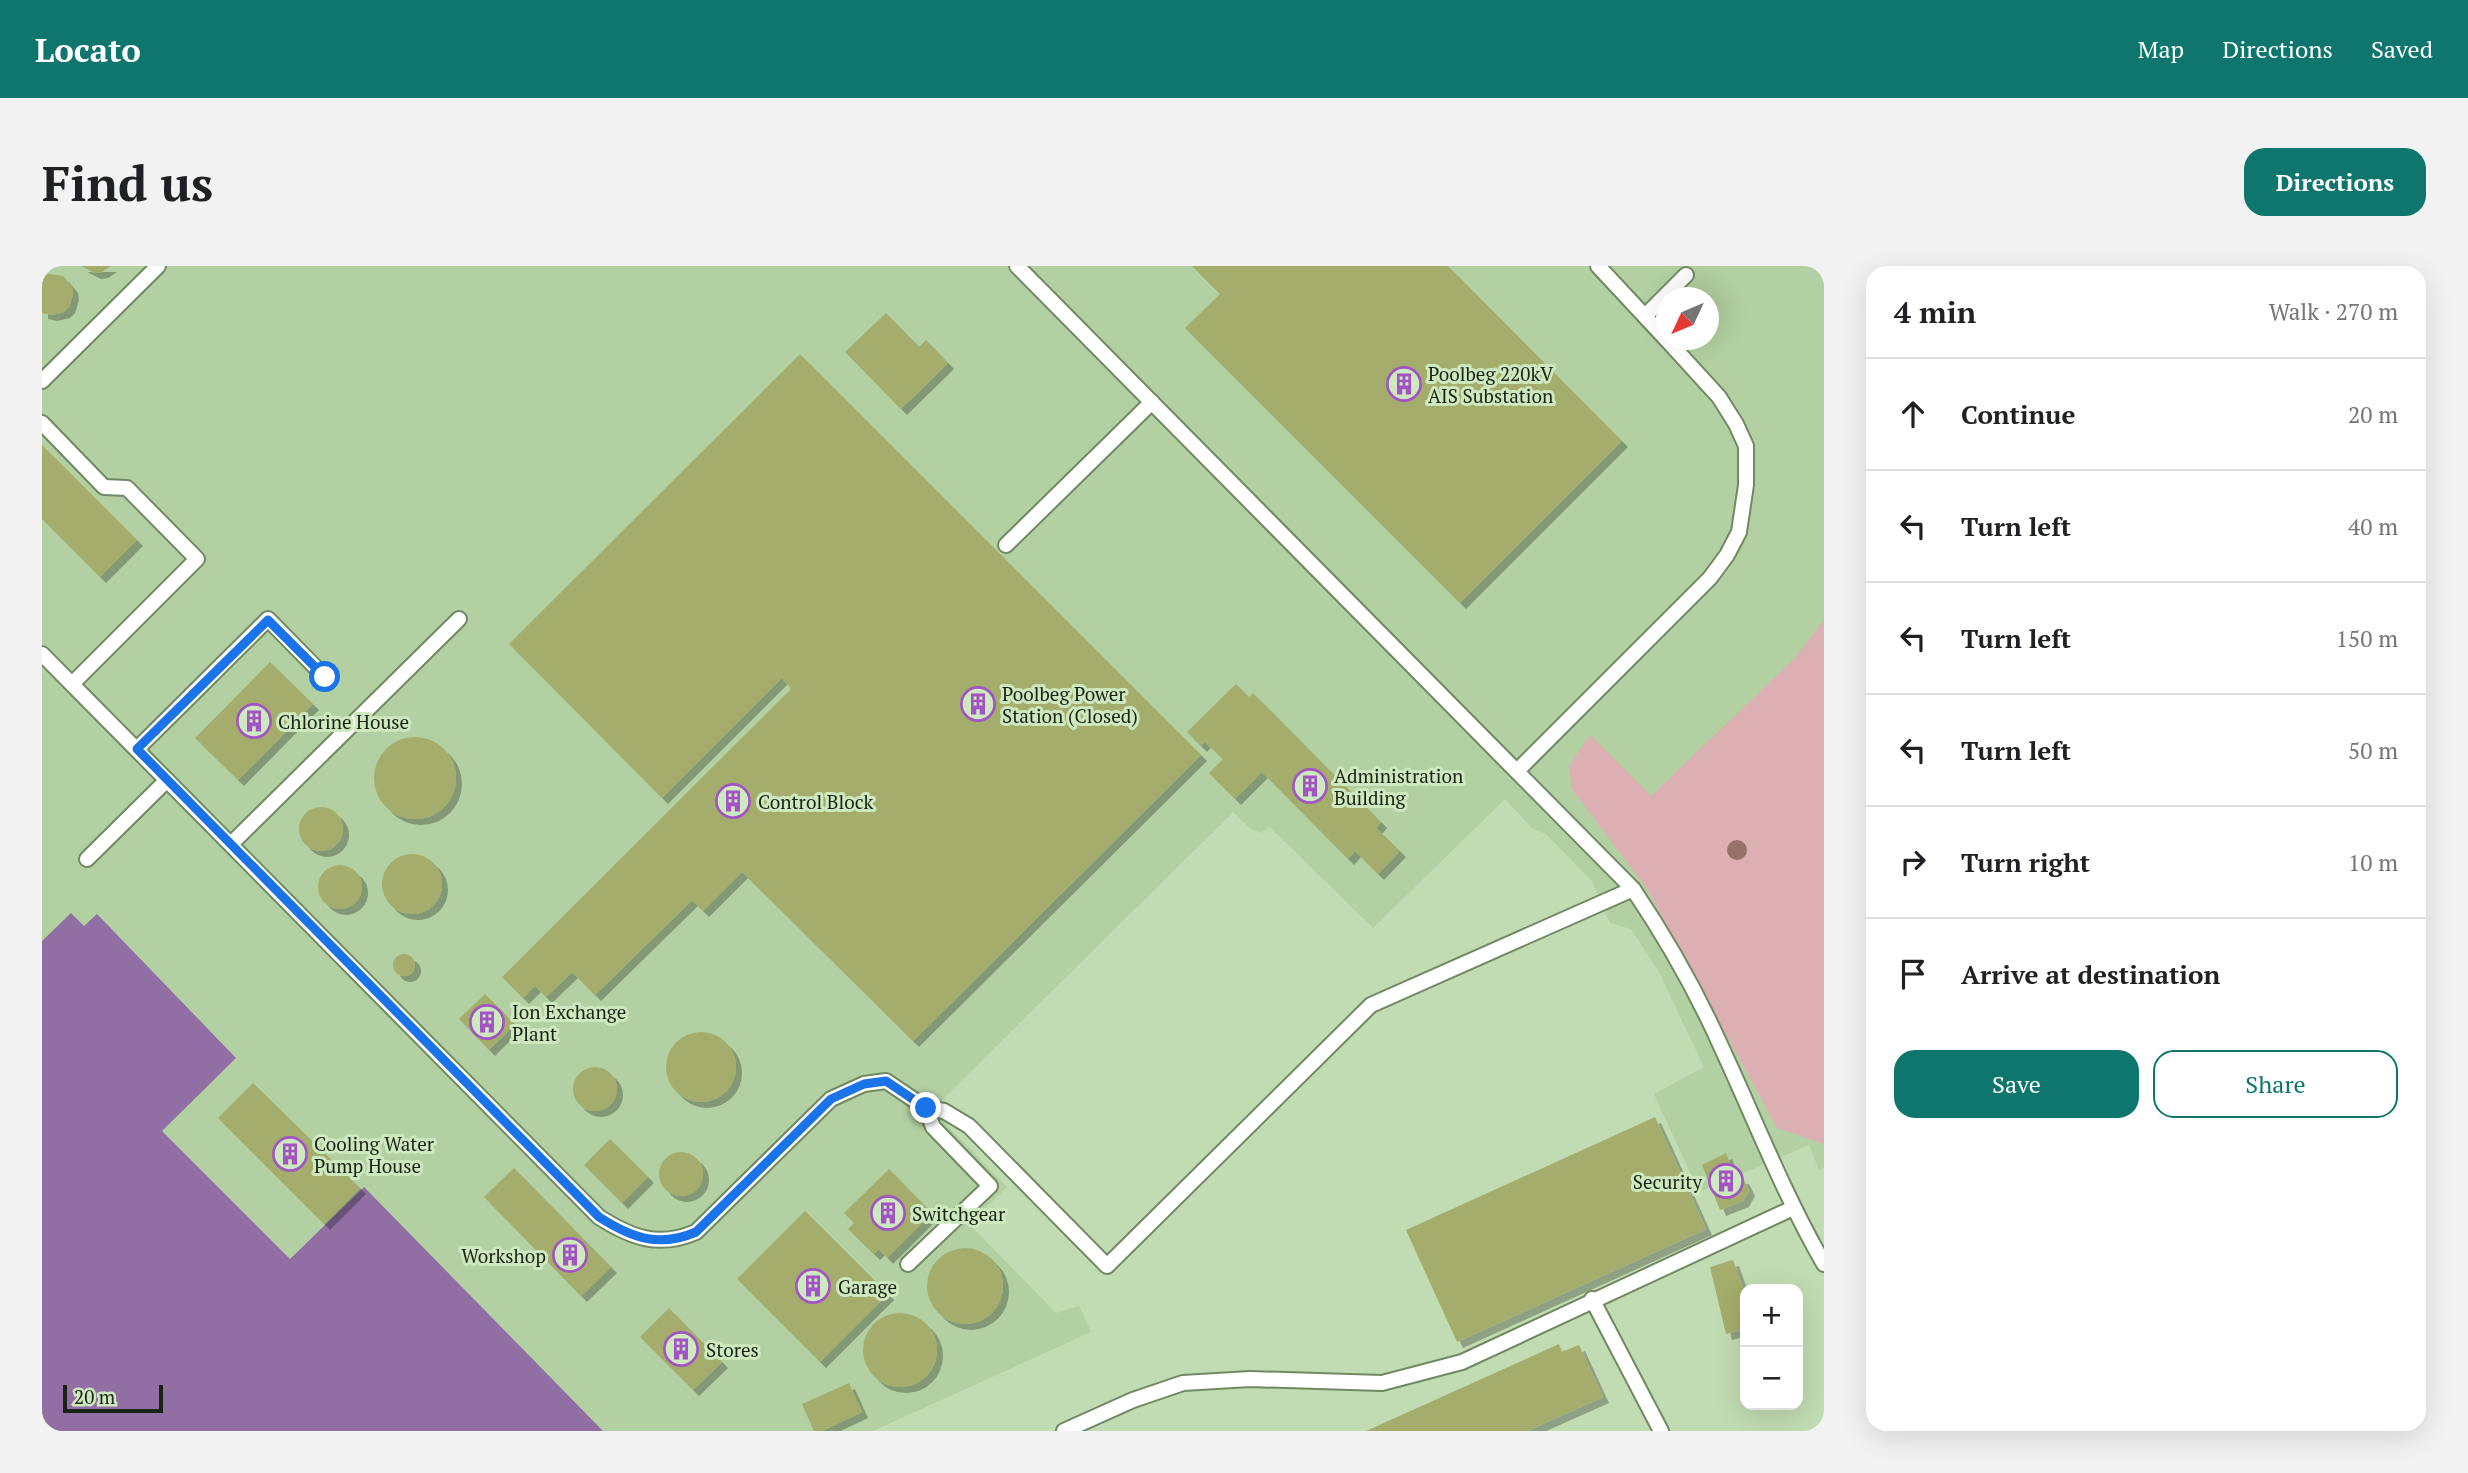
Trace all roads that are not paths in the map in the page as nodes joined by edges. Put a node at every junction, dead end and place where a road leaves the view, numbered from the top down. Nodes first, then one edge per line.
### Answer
1 (158, 266) edge
2 (1017, 266) edge
3 (1598, 266) edge
4 (1686, 275) dead end
5 (1645, 316) junction
6 (1656, 328) edge
7 (1677, 350) edge
8 (42, 381) edge
9 (1152, 402) junction
10 (42, 423) edge
11 (1006, 545) dead end
12 (459, 620) dead end
13 (42, 654) edge
14 (325, 677) dead end
15 (72, 684) junction
16 (137, 749) junction
17 (1517, 771) junction
18 (167, 780) junction
19 (231, 844) junction
20 (87, 859) dead end
21 (1633, 889) junction
22 (926, 1108) junction
23 (1793, 1208) junction
24 (908, 1264) dead end
25 (1824, 1264) edge
26 (1592, 1299) junction
27 (1064, 1431) edge
28 (1661, 1431) edge

1 - 8 lane
2 - 9 lane
3 - 5 lane
4 - 5 lane
5 - 6 lane
7 - 17 lane
9 - 11 lane
9 - 17 lane
10 - 15 lane
12 - 19 lane
13 - 15 lane
14 - 16 lane
15 - 16 lane
16 - 18 lane
17 - 21 lane
18 - 19 lane
18 - 20 lane
19 - 22 lane
21 - 22 lane
21 - 23 lane
22 - 24 lane
23 - 25 lane
23 - 26 lane
26 - 27 lane
26 - 28 lane

